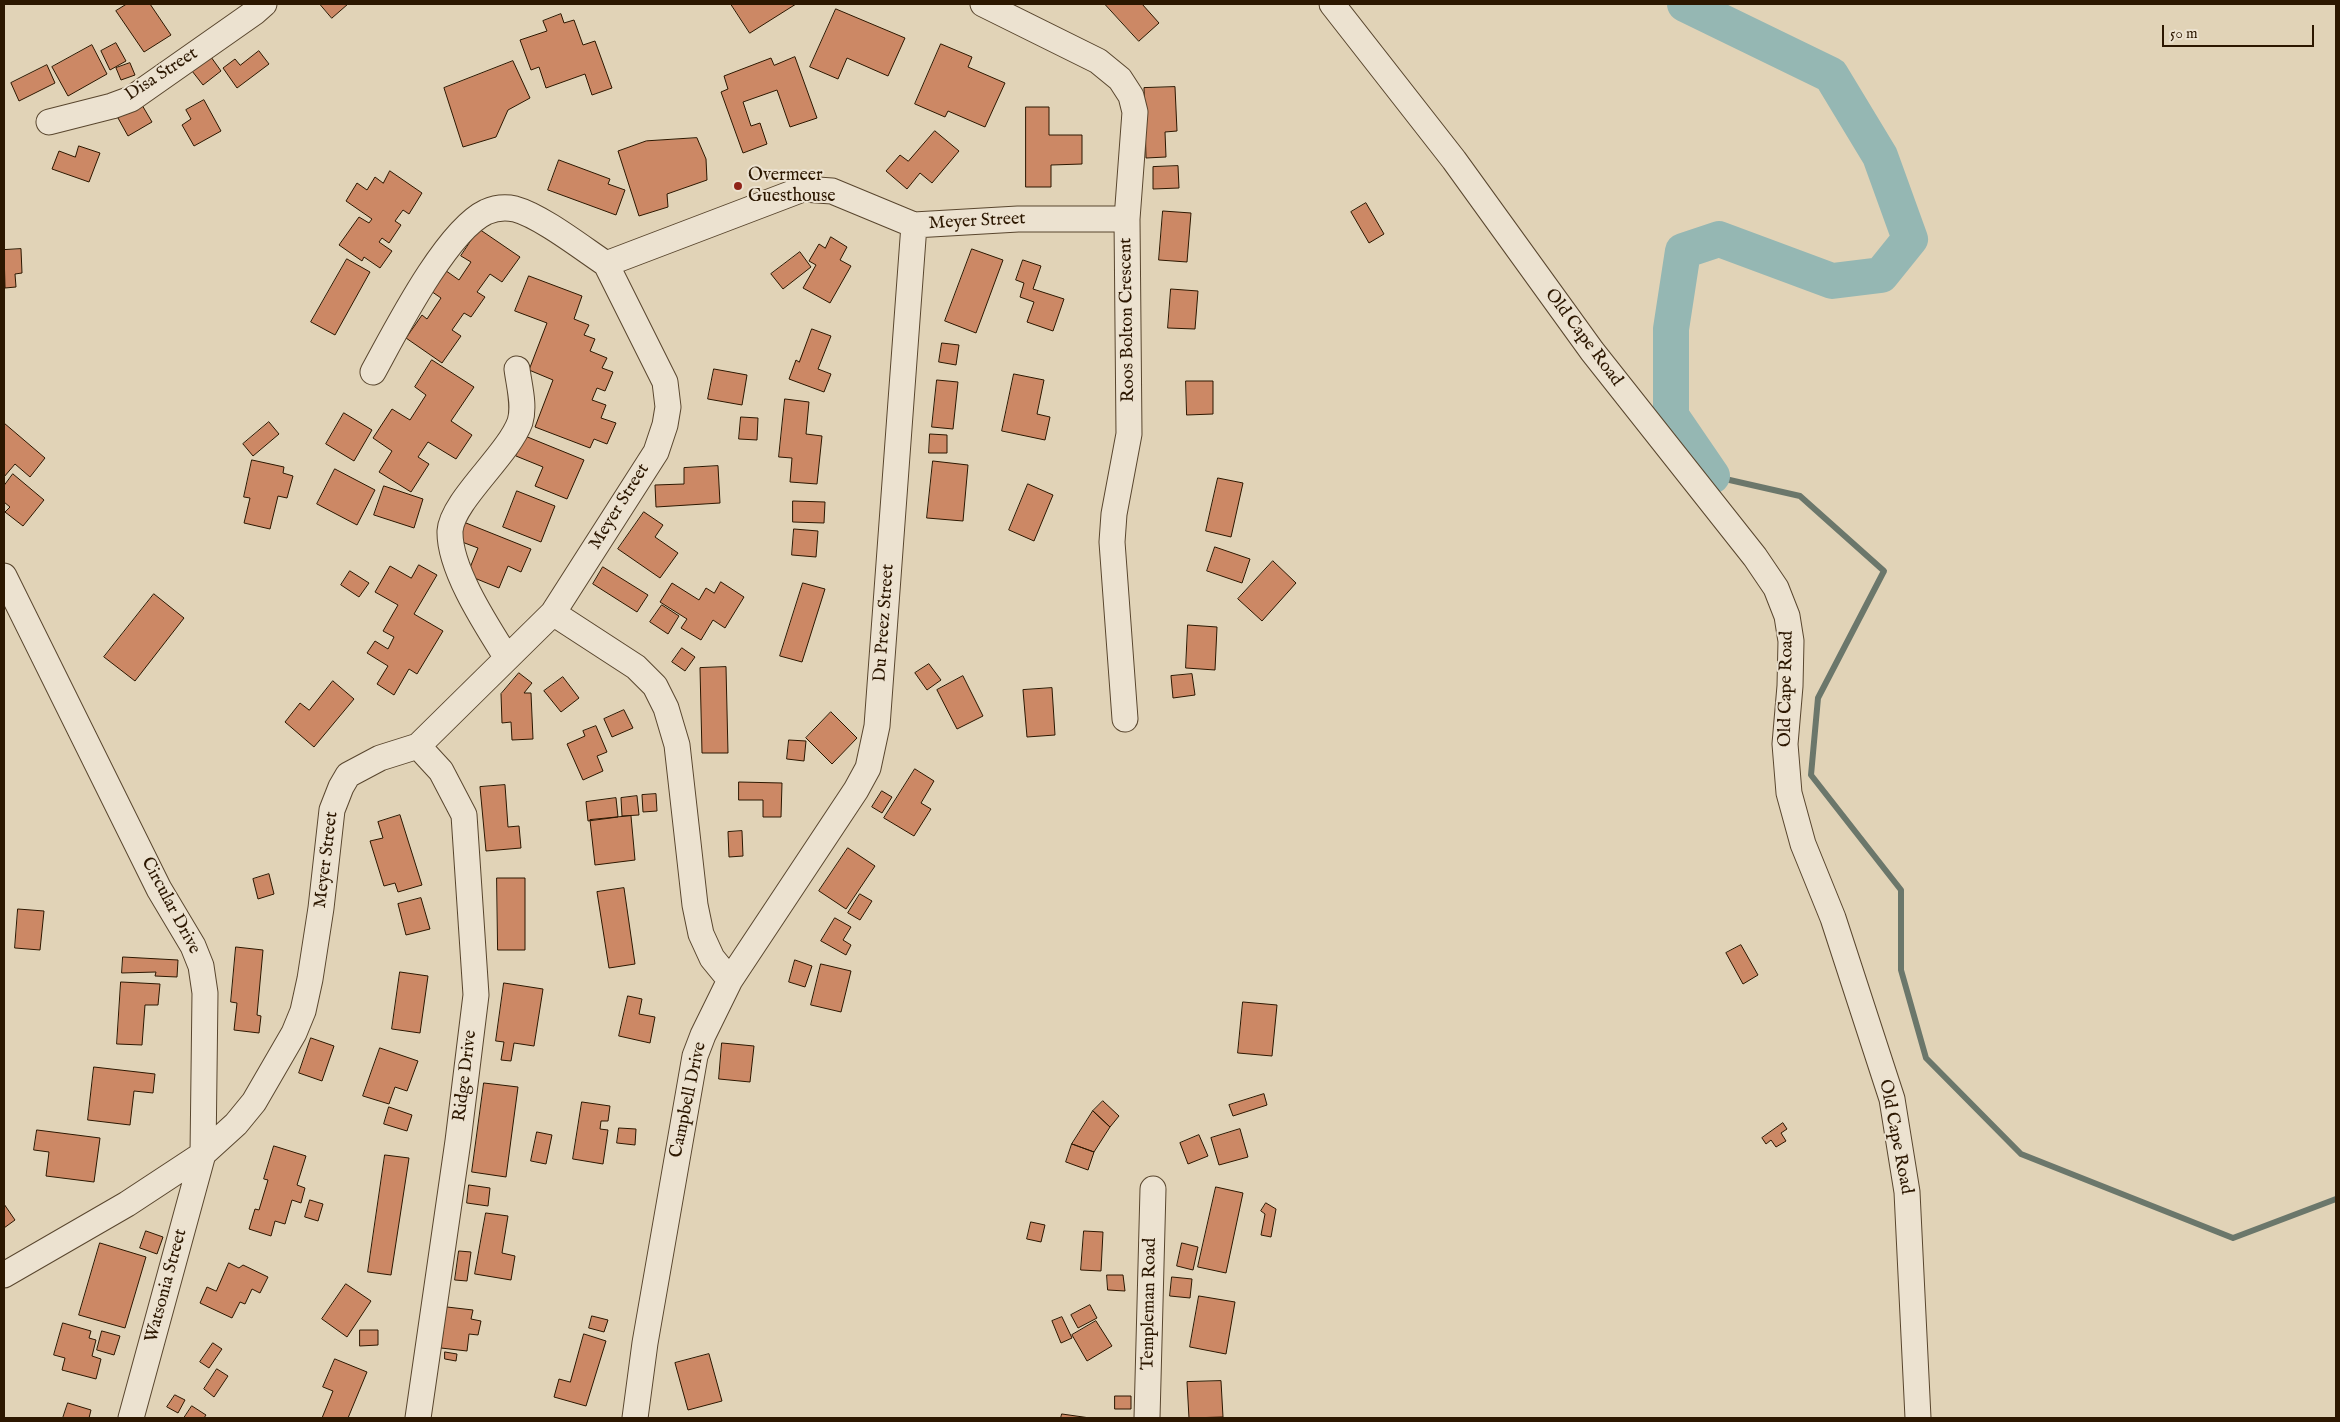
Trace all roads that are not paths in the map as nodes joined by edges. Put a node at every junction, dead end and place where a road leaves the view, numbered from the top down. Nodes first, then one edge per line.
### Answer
1 (264, 4) edge
2 (983, 4) edge
3 (1332, 4) edge
4 (48, 122) dead end
5 (1127, 220) junction
6 (914, 225) junction
7 (606, 264) junction
8 (517, 369) dead end
9 (373, 372) dead end
10 (4, 576) edge
11 (553, 613) junction
12 (507, 658) junction
13 (1125, 719) dead end
14 (418, 746) junction
15 (730, 980) junction
16 (203, 1154) junction
17 (1153, 1189) dead end
18 (4, 1275) edge
19 (131, 1418) edge
20 (418, 1418) edge
21 (635, 1418) edge
22 (1147, 1418) edge
23 (1918, 1418) edge

1 - 4 street, Disa Street
2 - 5 street, Roos Bolton Crescent
3 - 23 street, Old Cape Road
5 - 6 street, Meyer Street
5 - 13 street, Roos Bolton Crescent
6 - 7 street, Meyer Street
6 - 15 street, Du Preez Street
7 - 9 street
7 - 11 street, Meyer Street
8 - 12 street
10 - 16 street, Circular Drive
11 - 12 street, Meyer Street
11 - 15 street
12 - 14 street, Meyer Street
14 - 16 street, Meyer Street
14 - 20 street, Ridge Drive
15 - 21 street, Campbell Drive
16 - 18 street
16 - 19 street, Watsonia Street
17 - 22 street, Templeman Road

